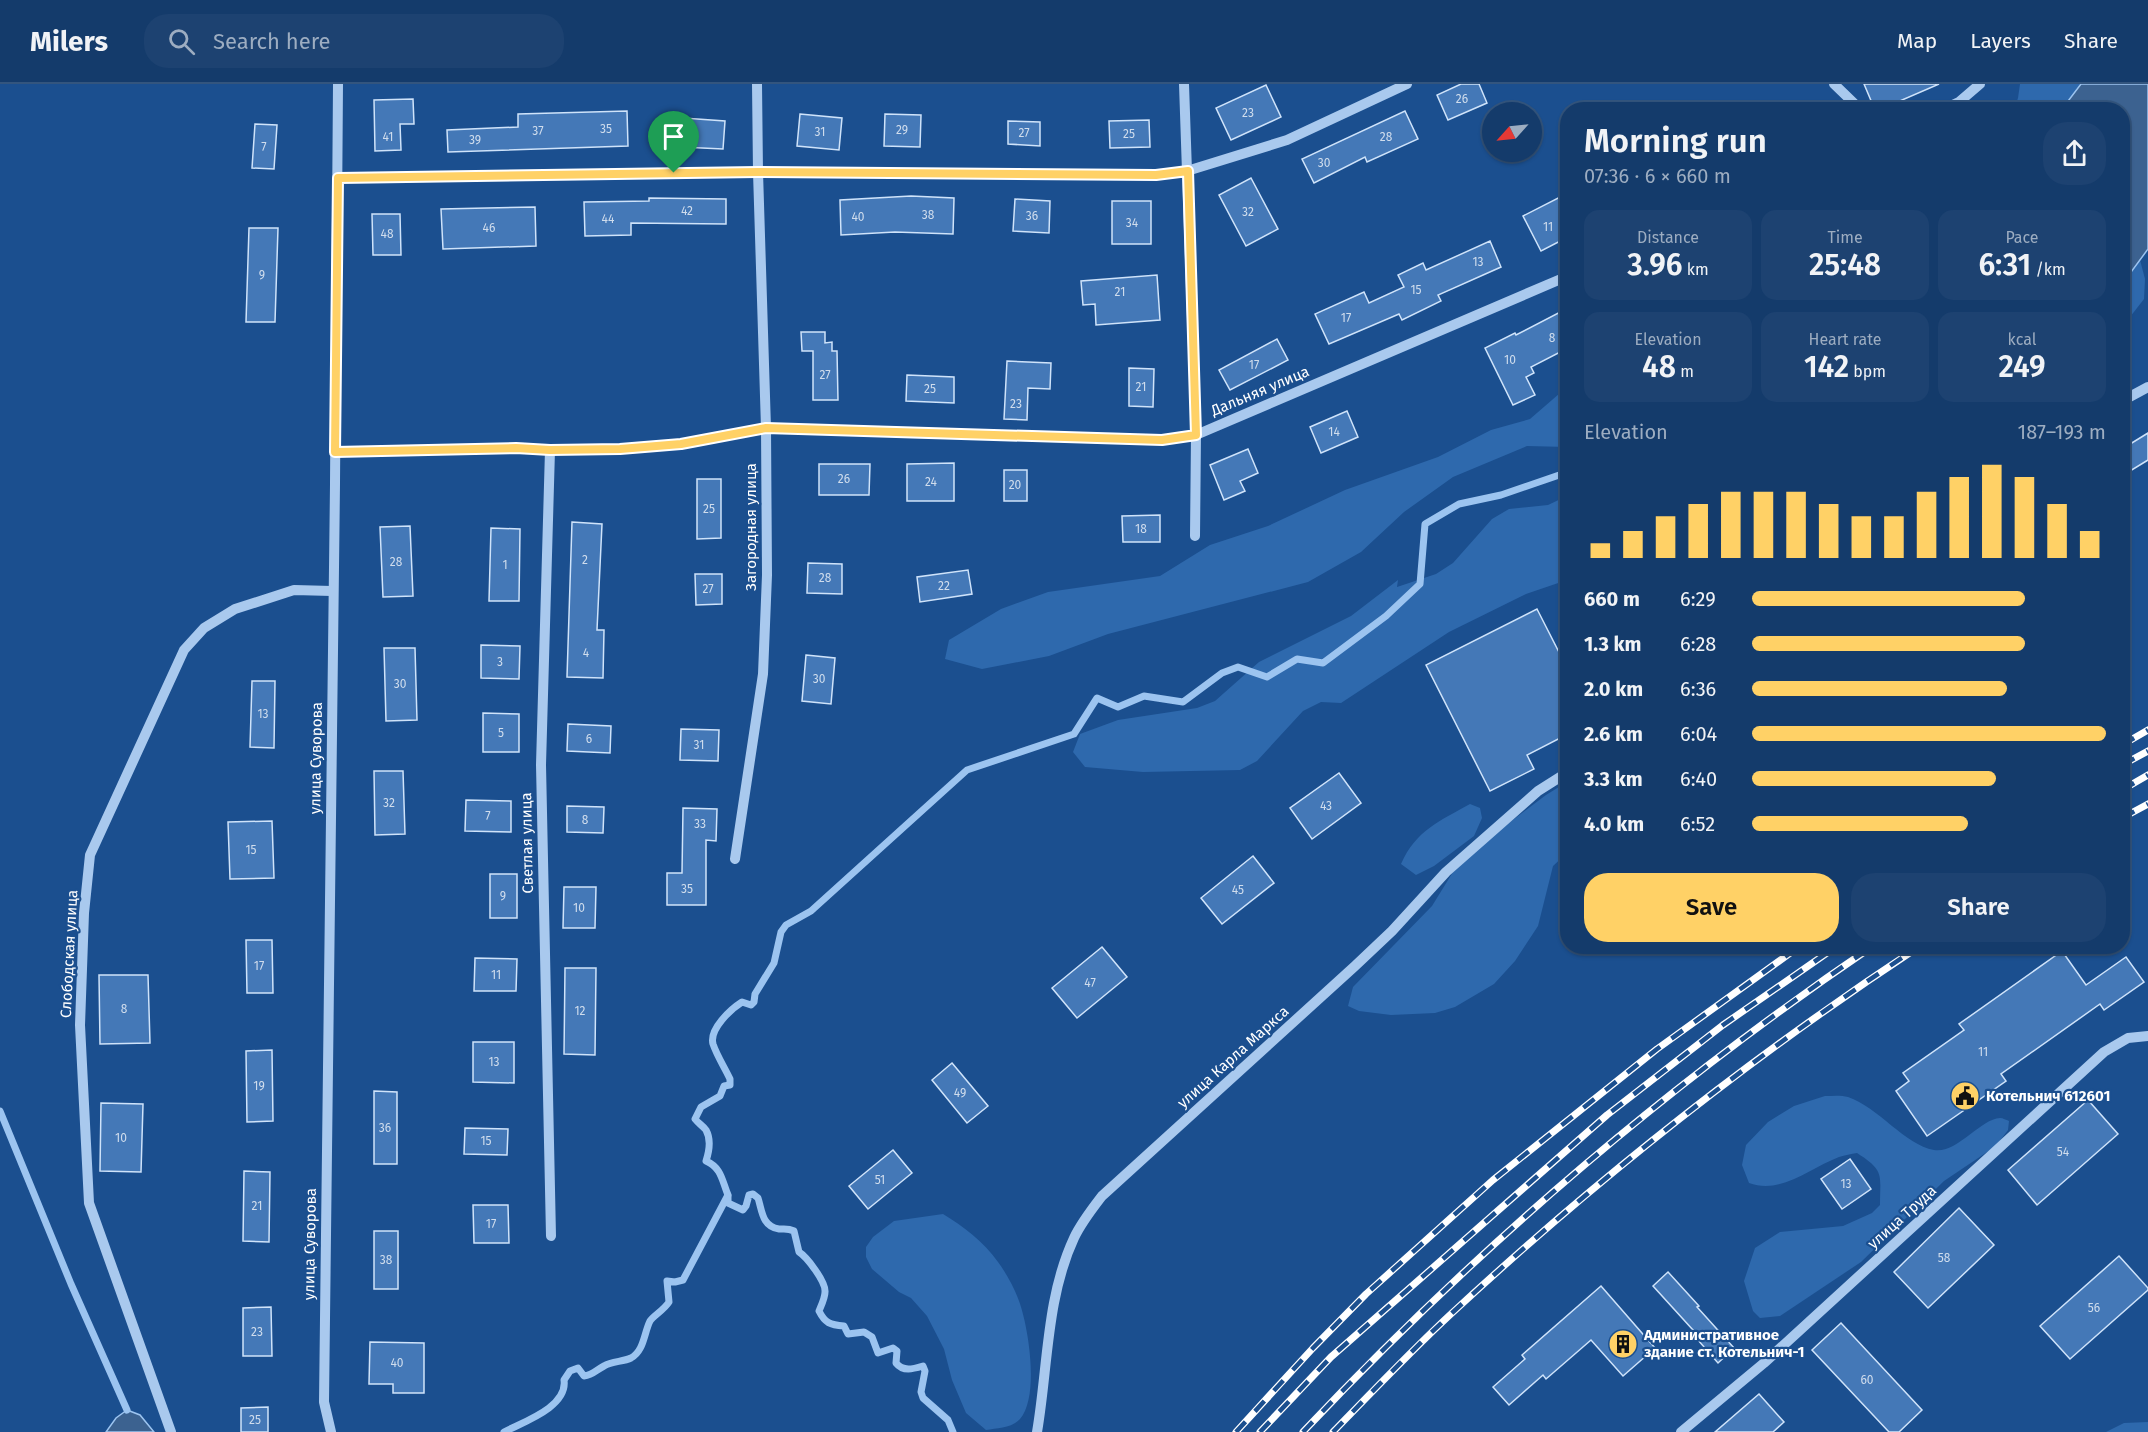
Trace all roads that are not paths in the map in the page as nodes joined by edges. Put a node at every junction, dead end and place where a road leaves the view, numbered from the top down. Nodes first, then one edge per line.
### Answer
1 (338, 84) edge
2 (757, 84) edge
3 (1184, 84) edge
4 (1407, 84) edge
5 (1834, 84) edge
6 (1980, 84) edge
7 (1853, 102) edge
8 (1959, 102) edge
9 (1188, 171) junction
10 (758, 172) junction
11 (338, 178) junction
12 (1560, 279) edge
13 (2148, 387) edge
14 (2130, 397) edge
15 (766, 428) junction
16 (1196, 435) junction
17 (550, 450) junction
18 (335, 452) junction
19 (1196, 536) dead end
20 (332, 591) junction
21 (1560, 777) edge
22 (735, 859) dead end
23 (2148, 1036) edge
24 (551, 1236) dead end
25 (171, 1432) edge
26 (331, 1432) edge
27 (1037, 1432) edge
28 (1681, 1432) edge

1 - 11 street, улица Суворова
2 - 10 street, Загородная улица
3 - 9 street
4 - 9 street
5 - 7 street
6 - 8 street
9 - 10 street
9 - 16 street
10 - 11 street
10 - 15 street, Загородная улица
11 - 18 street, улица Суворова
12 - 16 street, Дальняя улица
13 - 14 street
15 - 16 street, Дальняя улица
15 - 17 street, Дальняя улица
15 - 22 street, Загородная улица
16 - 19 street
17 - 18 street, Дальняя улица
17 - 24 street, Светлая улица
18 - 20 street, улица Суворова
20 - 25 street, Слободская улица
20 - 26 street, улица Суворова
21 - 27 street, улица Карла Маркса
23 - 28 street, улица Труда

